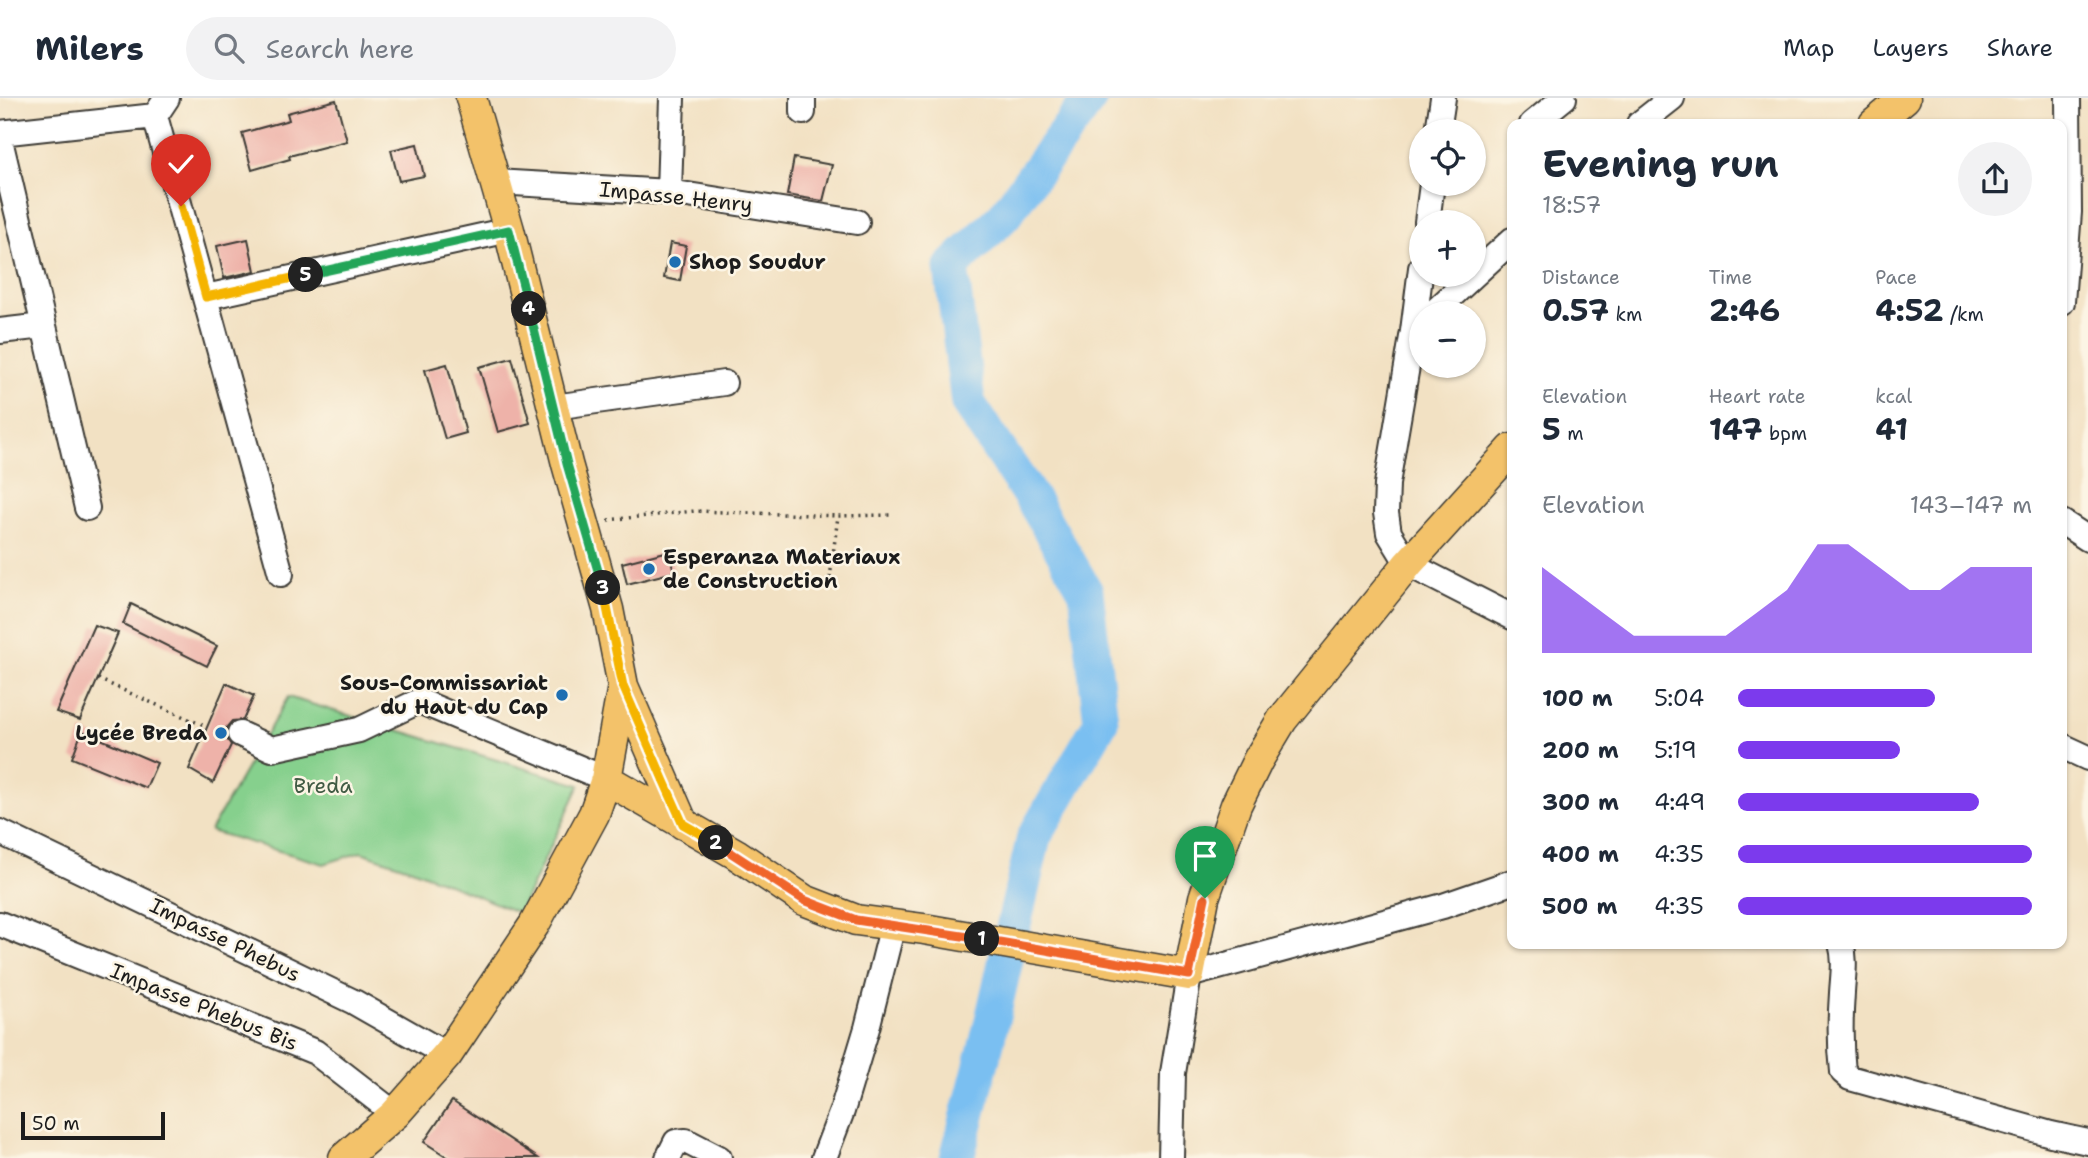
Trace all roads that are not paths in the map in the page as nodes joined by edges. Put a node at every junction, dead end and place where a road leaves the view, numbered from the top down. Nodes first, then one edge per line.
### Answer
1 (471, 98) edge
2 (672, 98) edge
3 (1443, 98) edge
4 (1564, 98) edge
5 (1905, 98) edge
6 (2067, 98) edge
7 (161, 107) edge
8 (1440, 119) edge
9 (1538, 119) edge
10 (1880, 119) edge
11 (0, 132) edge
12 (0, 140) edge
13 (495, 182) junction
14 (670, 192) junction
15 (2078, 213) edge
16 (857, 222) dead end
17 (509, 230) junction
18 (1507, 245) edge
19 (2067, 274) edge
20 (206, 297) junction
21 (1446, 301) edge
22 (43, 326) junction
23 (0, 331) edge
24 (1409, 370) edge
25 (724, 383) dead end
26 (554, 407) junction
27 (1507, 464) edge
28 (87, 508) dead end
29 (2067, 525) edge
30 (2088, 539) edge
31 (1408, 564) junction
32 (281, 574) dead end
33 (1507, 614) edge
34 (623, 686) junction
35 (240, 734) dead end
36 (2067, 748) edge
37 (2088, 758) edge
38 (606, 779) junction
39 (683, 824) junction
40 (0, 832) edge
41 (1507, 883) edge
42 (0, 924) edge
43 (893, 925) junction
44 (1843, 949) edge
45 (1189, 975) junction
46 (447, 1055) junction
47 (395, 1114) junction
48 (2075, 1146) edge
49 (344, 1158) edge
50 (667, 1158) edge
51 (719, 1158) edge
52 (824, 1158) edge
53 (1171, 1158) edge

1 - 13 main road
2 - 14 street
3 - 8 street
4 - 9 street
5 - 10 main road
6 - 15 street
7 - 11 street
7 - 20 street
12 - 22 street
13 - 14 street, Impasse Henry
13 - 17 main road
14 - 16 street, Impasse Henry
15 - 19 street
17 - 20 street
17 - 26 main road
18 - 21 street
20 - 32 street
22 - 23 street
22 - 28 street
24 - 31 street
25 - 26 street
26 - 34 main road
27 - 31 main road
29 - 30 street
31 - 33 street
31 - 45 main road
34 - 38 main road
34 - 39 main road
35 - 38 street
36 - 37 street
38 - 39 main road
38 - 46 main road
39 - 43 main road
40 - 46 street, Impasse Phebus
41 - 45 street
42 - 47 street, Impasse Phebus Bis
43 - 45 main road
43 - 52 street
44 - 48 street
45 - 53 street
46 - 47 main road
47 - 49 main road
50 - 51 street

